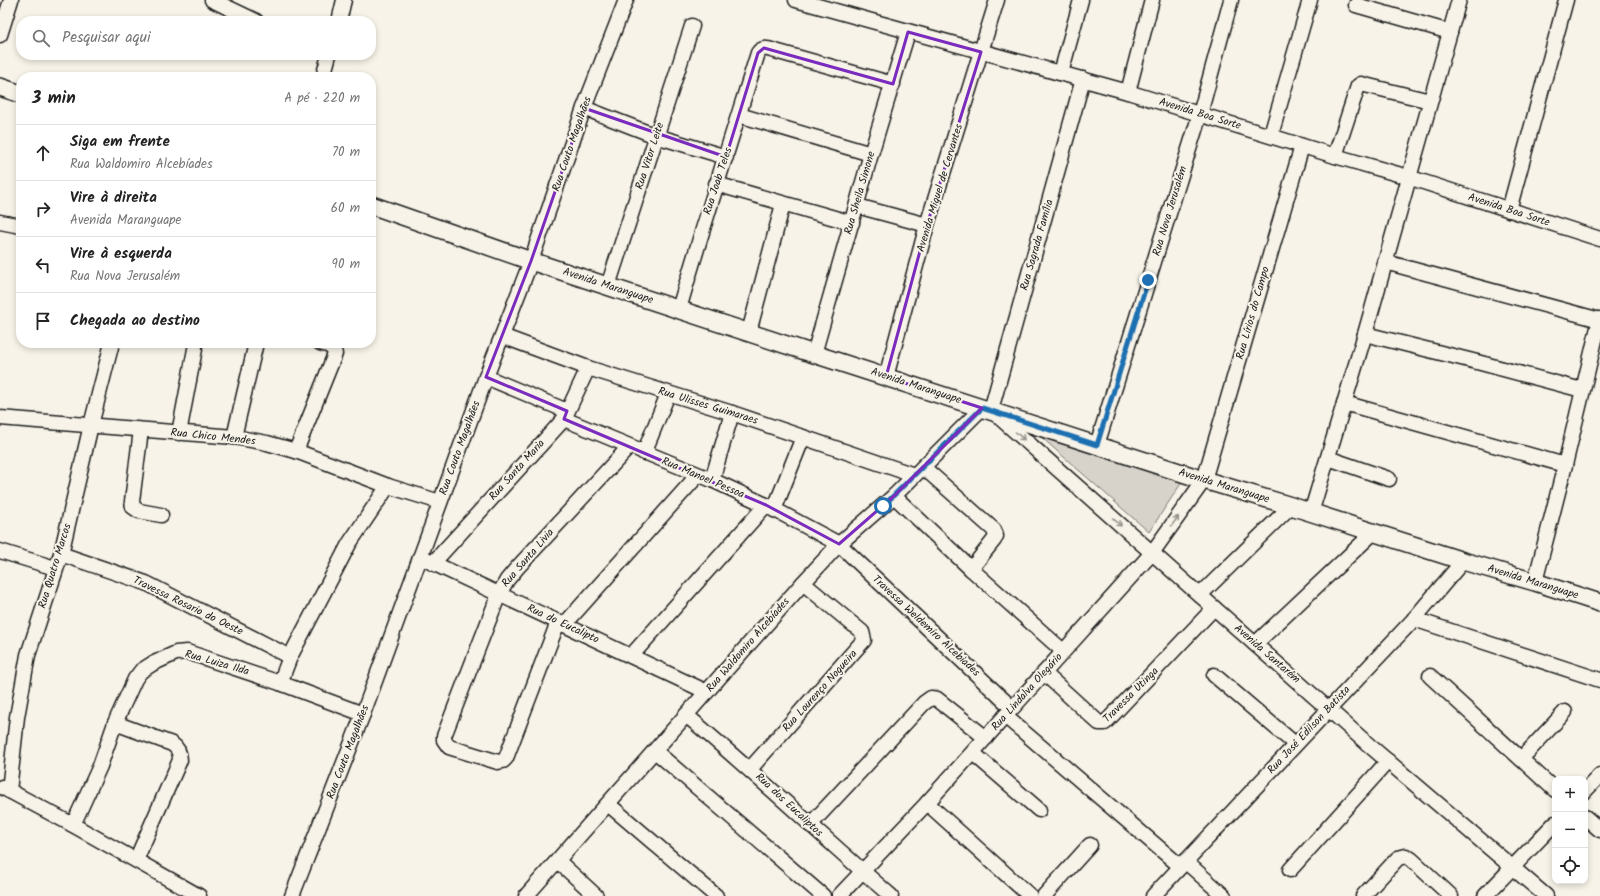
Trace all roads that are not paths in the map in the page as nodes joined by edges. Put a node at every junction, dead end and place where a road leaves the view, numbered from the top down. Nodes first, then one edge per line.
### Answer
1 (11, 0) edge
2 (212, 0) edge
3 (343, 0) edge
4 (626, 0) edge
5 (796, 0) edge
6 (997, 0) edge
7 (1081, 0) edge
8 (1152, 0) edge
9 (1231, 0) edge
10 (1310, 0) edge
11 (1459, 0) edge
12 (1566, 0) edge
13 (1356, 5) dead end
14 (246, 16) edge
15 (340, 16) edge
16 (692, 26) dead end
17 (908, 32) junction
18 (1450, 32) junction
19 (0, 35) edge
20 (981, 52) junction
21 (327, 60) edge
22 (323, 72) edge
23 (1061, 73) junction
24 (1083, 79) junction
25 (893, 84) junction
26 (0, 88) edge
27 (1128, 92) junction
28 (16, 93) edge
29 (1430, 100) junction
30 (584, 108) junction
31 (739, 114) junction
32 (1200, 114) junction
33 (1271, 135) junction
34 (656, 136) junction
35 (1302, 146) junction
36 (871, 154) junction
37 (1335, 156) junction
38 (726, 157) junction
39 (1408, 177) junction
40 (716, 184) junction
41 (783, 204) junction
42 (857, 206) junction
43 (376, 207) edge
44 (1509, 210) junction
45 (0, 222) edge
46 (852, 223) junction
47 (16, 225) edge
48 (927, 225) junction
49 (1600, 239) edge
50 (531, 261) junction
51 (1385, 262) junction
52 (608, 286) junction
53 (679, 309) junction
54 (1600, 319) edge
55 (749, 332) junction
56 (1365, 334) junction
57 (502, 336) junction
58 (111, 348) edge
59 (195, 348) dead end
60 (255, 348) edge
61 (333, 348) edge
62 (814, 354) junction
63 (588, 368) junction
64 (486, 377) junction
65 (886, 377) junction
66 (1582, 390) junction
67 (668, 394) junction
68 (1344, 403) junction
69 (986, 409) junction
70 (732, 413) junction
71 (566, 415) junction
72 (0, 418) edge
73 (91, 425) junction
74 (141, 430) junction
75 (179, 433) junction
76 (234, 437) junction
77 (803, 437) junction
78 (1097, 445) junction
79 (629, 447) junction
80 (296, 451) junction
81 (644, 453) junction
82 (1328, 458) junction
83 (1565, 465) junction
84 (918, 471) junction
85 (698, 475) junction
86 (1389, 479) dead end
87 (712, 480) junction
88 (1204, 480) junction
89 (388, 486) junction
90 (894, 496) junction
91 (440, 502) junction
92 (1291, 506) junction
93 (770, 507) junction
94 (1311, 513) junction
95 (161, 515) dead end
96 (1373, 533) junction
97 (839, 544) junction
98 (0, 551) edge
99 (1152, 553) junction
100 (61, 554) junction
101 (420, 557) junction
102 (1463, 561) junction
103 (433, 563) junction
104 (55, 568) junction
105 (971, 569) junction
106 (1534, 582) junction
107 (803, 583) junction
108 (499, 594) junction
109 (1200, 595) junction
110 (1600, 603) edge
111 (1214, 608) junction
112 (1414, 619) junction
113 (561, 623) junction
114 (1255, 644) junction
115 (1063, 651) junction
116 (631, 656) junction
117 (290, 657) junction
118 (1044, 673) junction
119 (1214, 676) dead end
120 (1430, 676) dead end
121 (1600, 680) edge
122 (280, 683) junction
123 (707, 692) junction
124 (1329, 708) junction
125 (1009, 712) junction
126 (1565, 712) dead end
127 (363, 714) junction
128 (686, 715) junction
129 (115, 724) junction
130 (986, 738) junction
131 (1295, 744) junction
132 (655, 751) junction
133 (973, 753) junction
134 (1521, 759) junction
135 (1388, 761) junction
136 (750, 769) junction
137 (1600, 775) edge
138 (1552, 787) edge
139 (1588, 788) edge
140 (4, 789) edge
141 (608, 804) junction
142 (927, 804) junction
143 (1039, 810) dead end
144 (1588, 820) edge
145 (74, 825) junction
146 (810, 825) junction
147 (1552, 825) edge
148 (1600, 830) edge
149 (1090, 845) dead end
150 (136, 860) junction
151 (558, 861) junction
152 (1182, 863) junction
153 (1513, 866) junction
154 (1290, 870) dead end
155 (864, 872) junction
156 (198, 896) edge
157 (292, 896) edge
158 (526, 896) edge
159 (596, 896) edge
160 (716, 896) edge
161 (824, 896) edge
162 (839, 896) edge
163 (891, 896) edge
164 (1030, 896) edge
165 (1044, 896) edge
166 (1153, 896) edge
167 (1224, 896) edge
168 (1362, 896) edge
169 (1451, 896) edge
170 (1485, 896) edge
171 (1546, 896) edge

1 - 19 street
2 - 14 street
3 - 15 street
4 - 30 street, Rua Couto Magalhães
5 - 17 street, Avenida Boa Sorte
6 - 20 street, Avenida Miguel de Cervantes
7 - 23 street
8 - 27 street
9 - 32 street, Rua Nova Jerusalém
10 - 33 street
11 - 18 street
12 - 44 street
13 - 18 street
16 - 34 street, Rua Vitor Leite
17 - 20 street, Avenida Boa Sorte
17 - 25 street, Rua Sheila Simone
18 - 29 street
20 - 23 street, Avenida Boa Sorte
20 - 48 street, Avenida Miguel de Cervantes
21 - 22 street
23 - 24 street, Avenida Boa Sorte
24 - 27 street, Avenida Boa Sorte
24 - 69 street, Rua Sagrada Família
25 - 31 street, Rua Joab Teles
25 - 36 street, Rua Sheila Simone
26 - 28 main road
27 - 32 street, Avenida Boa Sorte
29 - 37 street
29 - 39 street
30 - 34 street
30 - 50 street, Rua Couto Magalhães
31 - 36 street
31 - 38 street, Rua Joab Teles
32 - 33 street, Avenida Boa Sorte
32 - 78 street, Rua Nova Jerusalém
33 - 35 street, Avenida Boa Sorte
34 - 38 street
34 - 52 street, Rua Vitor Leite
35 - 37 street, Avenida Boa Sorte
35 - 88 street, Rua Lírios do Campo
36 - 42 street, Rua Sheila Simone
37 - 39 street, Avenida Boa Sorte
38 - 40 street, Rua Joab Teles
39 - 44 street, Avenida Boa Sorte
39 - 51 street
40 - 41 street
40 - 53 street, Rua Joab Teles
41 - 46 street
41 - 55 street
42 - 46 street, Rua Sheila Simone
42 - 48 street
43 - 50 main road, Avenida Maranguape
44 - 49 street, Avenida Boa Sorte
45 - 47 street
46 - 62 street, Rua Sheila Simone
48 - 65 street, Avenida Miguel de Cervantes
50 - 52 main road, Avenida Maranguape
50 - 57 street, Rua Couto Magalhães
51 - 54 street
51 - 56 street
52 - 53 main road, Avenida Maranguape
53 - 55 main road, Avenida Maranguape
54 - 66 street
55 - 62 main road, Avenida Maranguape
56 - 66 street
56 - 68 street
57 - 63 street, Rua Ulisses Guimaraes
57 - 64 street, Rua Couto Magalhães
58 - 73 street, Rua Quatro Marcos
59 - 75 street
60 - 76 street
61 - 80 street
62 - 65 main road, Avenida Maranguape
63 - 67 street, Rua Ulisses Guimaraes
63 - 71 street, Rua Santa Maria
64 - 71 street, Rua Manoel Pessoa
64 - 91 street, Rua Couto Magalhães
65 - 69 main road, Avenida Maranguape
66 - 83 street
67 - 70 street, Rua Ulisses Guimaraes
67 - 81 street
68 - 82 street
68 - 83 street
69 - 78 main road, Avenida Maranguape
69 - 84 street, Rua Waldomiro Alcebíades
69 -> 99 street, Avenida Santarém
70 - 77 street, Rua Ulisses Guimaraes
70 - 87 street
71 - 79 street, Rua Manoel Pessoa
71 - 103 street, Rua Santa Maria
72 - 73 street, Rua Chico Mendes
73 - 74 street, Rua Chico Mendes
73 - 100 street, Rua Quatro Marcos
74 - 75 street, Rua Chico Mendes
74 - 95 street
75 - 76 street, Rua Chico Mendes
76 - 80 street, Rua Chico Mendes
77 - 84 street, Rua Ulisses Guimaraes
77 - 93 street
78 - 88 main road, Avenida Maranguape
79 - 81 street, Rua Manoel Pessoa
79 - 108 street, Rua Santa Livia
80 - 89 street, Rua Chico Mendes
81 - 85 street, Rua Manoel Pessoa
82 - 86 street
82 - 94 street
83 - 106 street
84 - 90 street, Rua Waldomiro Alcebíades
84 - 105 street
85 - 87 street, Rua Manoel Pessoa
85 - 113 street
87 - 93 street, Rua Manoel Pessoa
88 - 92 main road, Avenida Maranguape
99 -> 88 street, Rua Lindalva Olegário
89 - 91 street, Rua Chico Mendes
89 - 117 street
90 - 97 street, Rua Waldomiro Alcebíades
90 - 105 street
91 - 101 street, Rua Couto Magalhães
92 - 94 main road, Avenida Maranguape
92 - 109 street
93 - 97 street, Rua Manoel Pessoa
93 - 116 street
94 - 96 main road, Avenida Maranguape
96 - 102 main road, Avenida Maranguape
96 - 114 street
97 - 107 street, Rua Waldomiro Alcebíades
97 - 125 street, Travessa Weldemiro Alcebiades
98 - 104 street
99 - 109 street, Avenida Santarém
99 - 115 street, Rua Lindalva Olegário
100 - 104 street, Rua Quatro Marcos
100 - 117 street, Travessa Rosario do Oeste
101 - 103 street, Rua do Eucalipto
101 - 127 street, Rua Couto Magalhães
102 - 106 main road, Avenida Maranguape
102 - 112 street, Rua José Edilson Batista
103 - 108 street, Rua do Eucalipto
104 - 140 street, Rua Quatro Marcos
105 - 115 street
106 - 110 main road, Avenida Maranguape
107 - 123 street, Rua Waldomiro Alcebíades
107 - 136 street, Rua Lourenço Nogueira
108 - 113 street, Rua do Eucalipto
108 - 113 street, Rua Santa Livia
109 - 111 street, Avenida Santarém
111 - 114 street, Avenida Santarém
111 - 118 street, Travessa Utinga
112 - 121 street
112 - 124 street, Rua José Edilson Batista
113 - 116 street, Rua do Eucalipto
114 - 124 street, Avenida Santarém
115 - 118 street, Rua Lindalva Olegário
116 - 123 street, Rua do Eucalipto
117 - 122 street
118 - 125 street, Rua Lindalva Olegário
119 - 131 street
120 - 134 street
122 - 127 street, Rua Luiza Ilda
122 - 129 street, Rua Luiza Ilda
123 - 128 street, Rua Waldomiro Alcebíades
124 - 131 street, Rua José Edilson Batista
124 - 135 street, Avenida Santarém
125 - 130 street, Rua Lindalva Olegário
125 - 152 street, Travessa Weldemiro Alcebiades
126 - 134 street
127 - 157 street, Rua Couto Magalhães
128 - 132 street, Rua Waldomiro Alcebíades
128 - 136 street, Rua dos Eucaliptos
129 - 145 street, Rua Luiza Ilda
129 - 150 street
130 - 133 street, Rua Lindalva Olegário
130 - 146 street
131 - 152 street, Rua José Edilson Batista
132 - 141 street, Rua Waldomiro Alcebíades
132 - 161 street
133 - 142 street, Rua Lindalva Olegário
133 - 143 street
134 - 138 street
135 - 153 street, Avenida Santarém
135 - 154 street
136 - 146 street, Rua dos Eucaliptos
137 - 139 street
140 - 145 street
141 - 151 street, Rua Waldomiro Alcebíades
141 - 160 street
142 - 155 street, Rua Lindalva Olegário
142 - 164 street
144 - 148 street
145 - 150 street
146 - 155 street, Rua dos Eucaliptos
147 - 153 street
149 - 165 street
150 - 156 street
151 - 158 street, Rua Waldomiro Alcebíades
151 - 159 street
152 - 166 street, Rua José Edilson Batista
152 - 167 street, Travessa Weldemiro Alcebiades
153 - 170 street
153 - 171 street, Avenida Santarém
155 - 162 street, Rua Lindalva Olegário
155 - 163 street, Rua dos Eucaliptos
168 - 169 street

